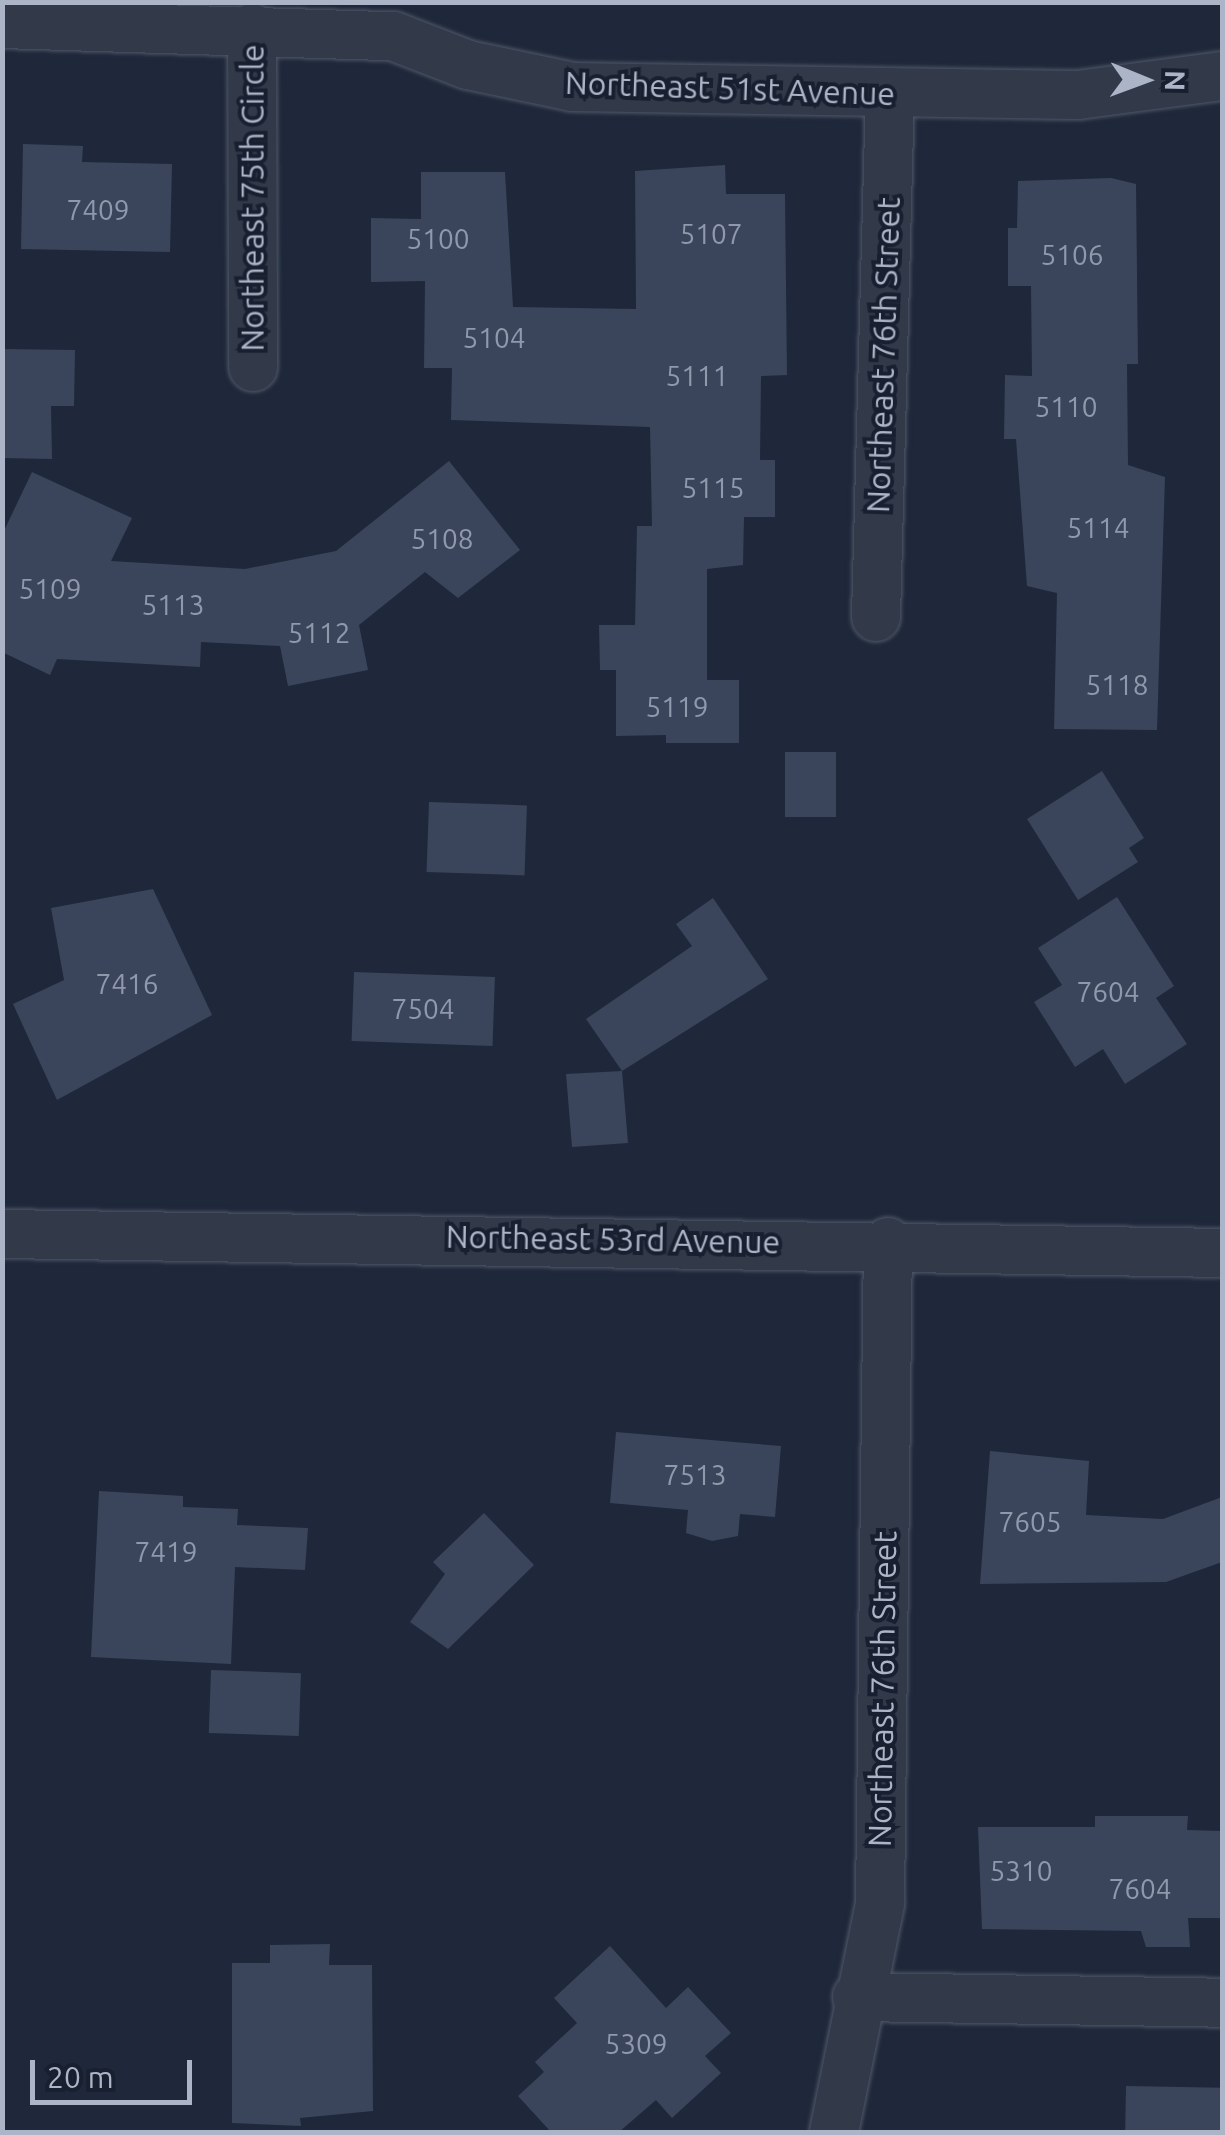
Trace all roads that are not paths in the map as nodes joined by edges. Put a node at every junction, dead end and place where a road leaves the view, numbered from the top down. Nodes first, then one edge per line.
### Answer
1 (2, 24) edge
2 (252, 28) junction
3 (1222, 76) edge
4 (890, 94) junction
5 (252, 367) dead end
6 (876, 617) dead end
7 (2, 1234) edge
8 (888, 1242) junction
9 (1222, 1253) edge
10 (858, 1996) junction
11 (1222, 2003) edge
12 (834, 2132) edge

1 - 2 street, Northeast 51st Avenue
2 - 4 street, Northeast 51st Avenue
2 - 5 street, Northeast 75th Circle
3 - 4 street, Northeast 51st Avenue
4 - 6 street, Northeast 76th Street
7 - 8 street, Northeast 53rd Avenue
8 - 9 street, Northeast 53rd Avenue
8 - 10 street, Northeast 76th Street
10 - 11 street
10 - 12 street, Northeast 76th Street

